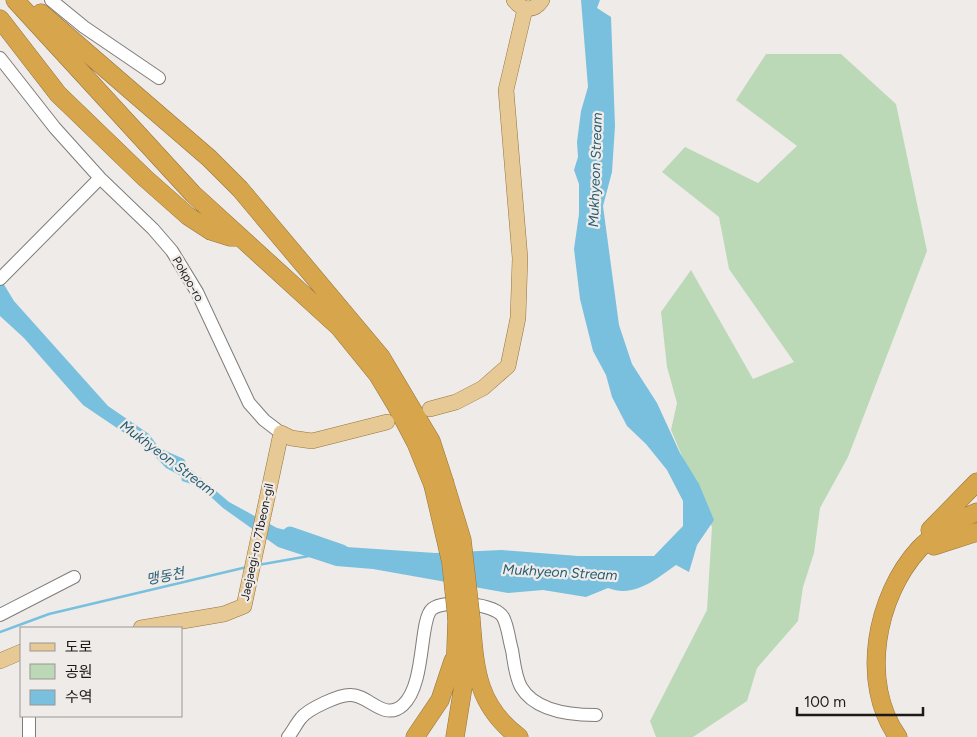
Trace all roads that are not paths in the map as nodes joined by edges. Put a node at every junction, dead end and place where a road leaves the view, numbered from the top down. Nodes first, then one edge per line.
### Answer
1 (15, 0) edge
2 (28, 0) edge
3 (51, 0) edge
4 (542, 0) edge
5 (520, 4) edge
6 (0, 19) edge
7 (0, 58) edge
8 (159, 78) dead end
9 (100, 178) junction
10 (239, 237) junction
11 (0, 279) edge
12 (430, 409) dead end
13 (387, 422) dead end
14 (281, 433) junction
15 (977, 482) edge
16 (438, 483) junction
17 (977, 512) edge
18 (977, 520) edge
19 (977, 532) edge
20 (934, 546) junction
21 (911, 559) junction
22 (74, 577) dead end
23 (0, 615) edge
24 (464, 619) junction
25 (148, 627) edge
26 (456, 646) junction
27 (20, 652) edge
28 (0, 661) edge
29 (596, 715) dead end
30 (29, 717) edge
31 (29, 737) edge
32 (288, 737) edge
33 (416, 737) edge
34 (446, 737) edge
35 (455, 737) edge
36 (519, 737) edge
37 (898, 737) edge
38 (909, 737) edge

1 - 10 highway
2 - 16 highway
3 - 8 street
4 - 5 main road
5 - 12 main road
6 - 10 highway
7 - 9 street, Pokpo-ro
9 - 11 street
9 - 14 street, Pokpo-ro
10 - 16 highway
13 - 14 main road, Pokpo-ro
14 - 25 main road, Jaejaegi-ro 71beon-gil
15 - 21 highway
16 - 24 highway, bridge
17 - 21 highway
18 - 20 highway
19 - 20 highway
20 - 38 highway
21 - 37 highway
22 - 23 street
24 - 26 highway
24 - 35 highway
24 - 36 highway
26 - 33 highway
26 - 34 highway
27 - 28 main road
29 - 32 street
30 - 31 street

